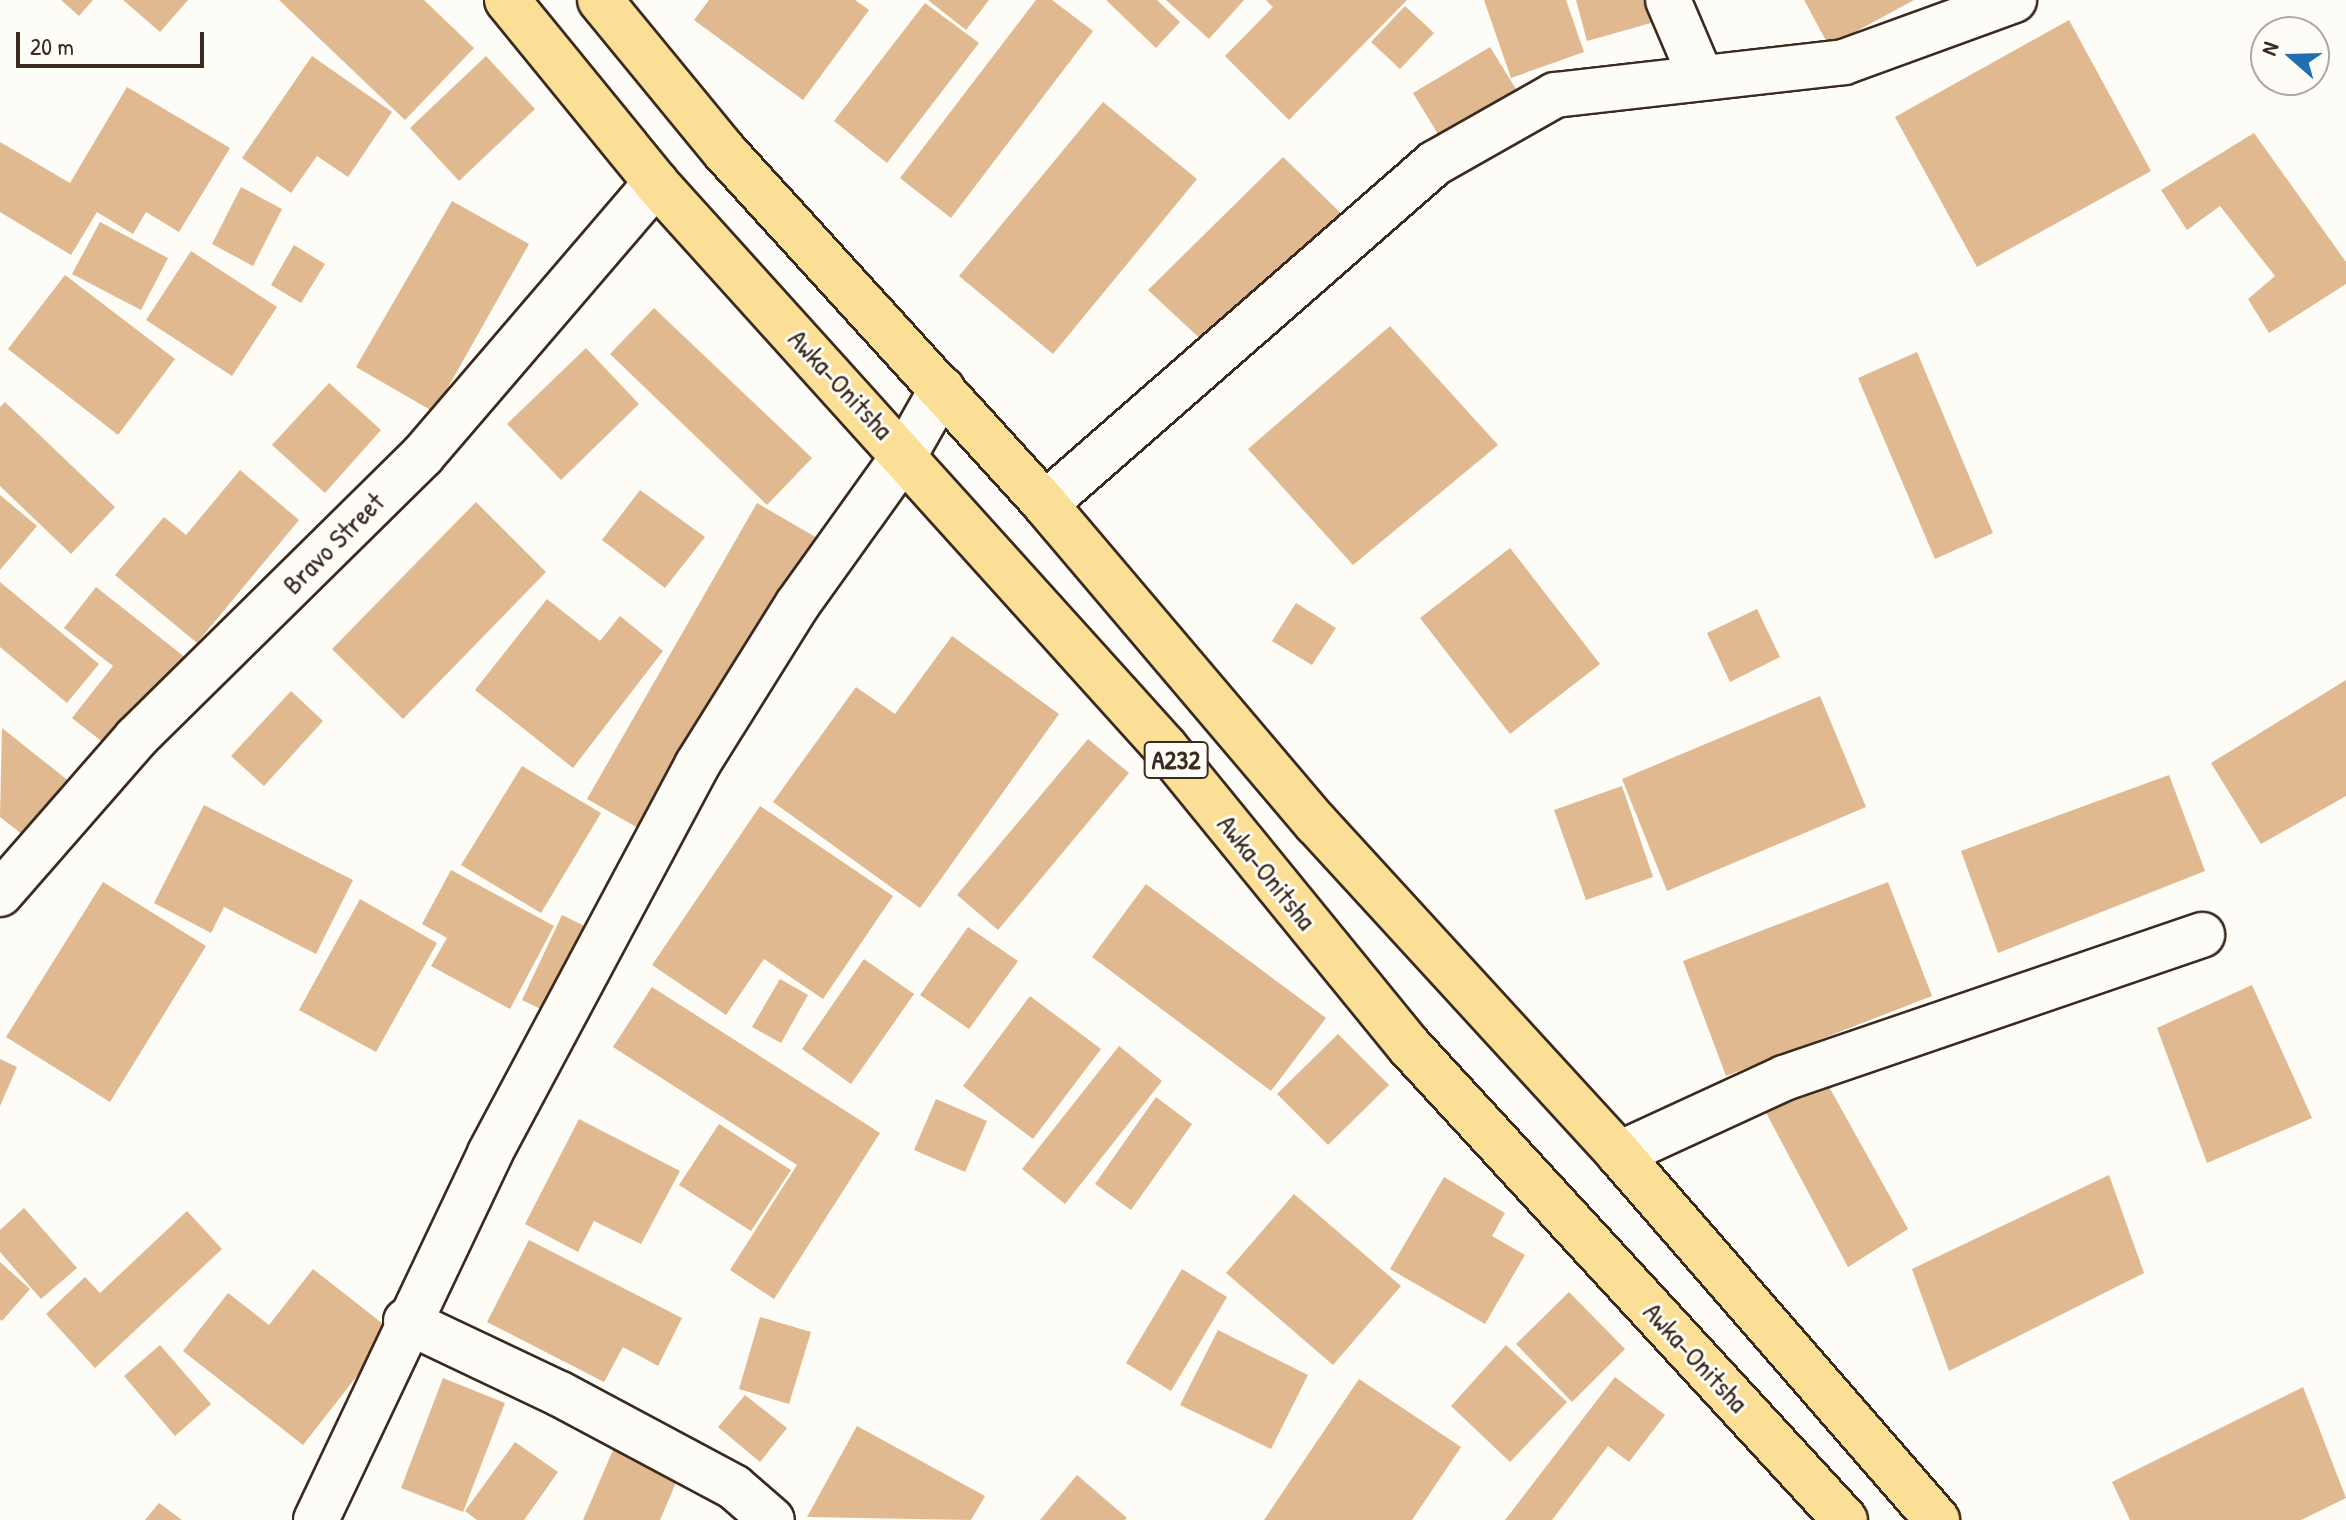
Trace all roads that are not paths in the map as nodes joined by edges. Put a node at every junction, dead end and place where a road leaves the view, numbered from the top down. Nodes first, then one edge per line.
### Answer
1 (507, 0) edge
2 (600, 0) edge
3 (1668, 0) edge
4 (2014, 0) edge
5 (1700, 75) junction
6 (656, 183) junction
7 (942, 389) junction
8 (905, 454) junction
9 (1045, 504) junction
10 (0, 894) edge
11 (2202, 935) dead end
12 (1619, 1154) junction
13 (406, 1321) junction
14 (316, 1520) edge
15 (772, 1520) edge
16 (1845, 1520) edge
17 (1937, 1520) edge

1 - 6 main road, Awka-Onitsha / A232
2 - 7 main road, A232
3 - 5 street
4 - 5 street
5 - 9 street
6 - 8 main road, Awka-Onitsha / A232
6 - 10 street, Bravo Street
7 - 8 street
7 - 9 main road, A232
8 - 13 street
8 - 16 main road, Awka-Onitsha / A232
9 - 12 main road, A232
11 - 12 street
12 - 17 main road, A232
13 - 14 street
13 - 15 street

